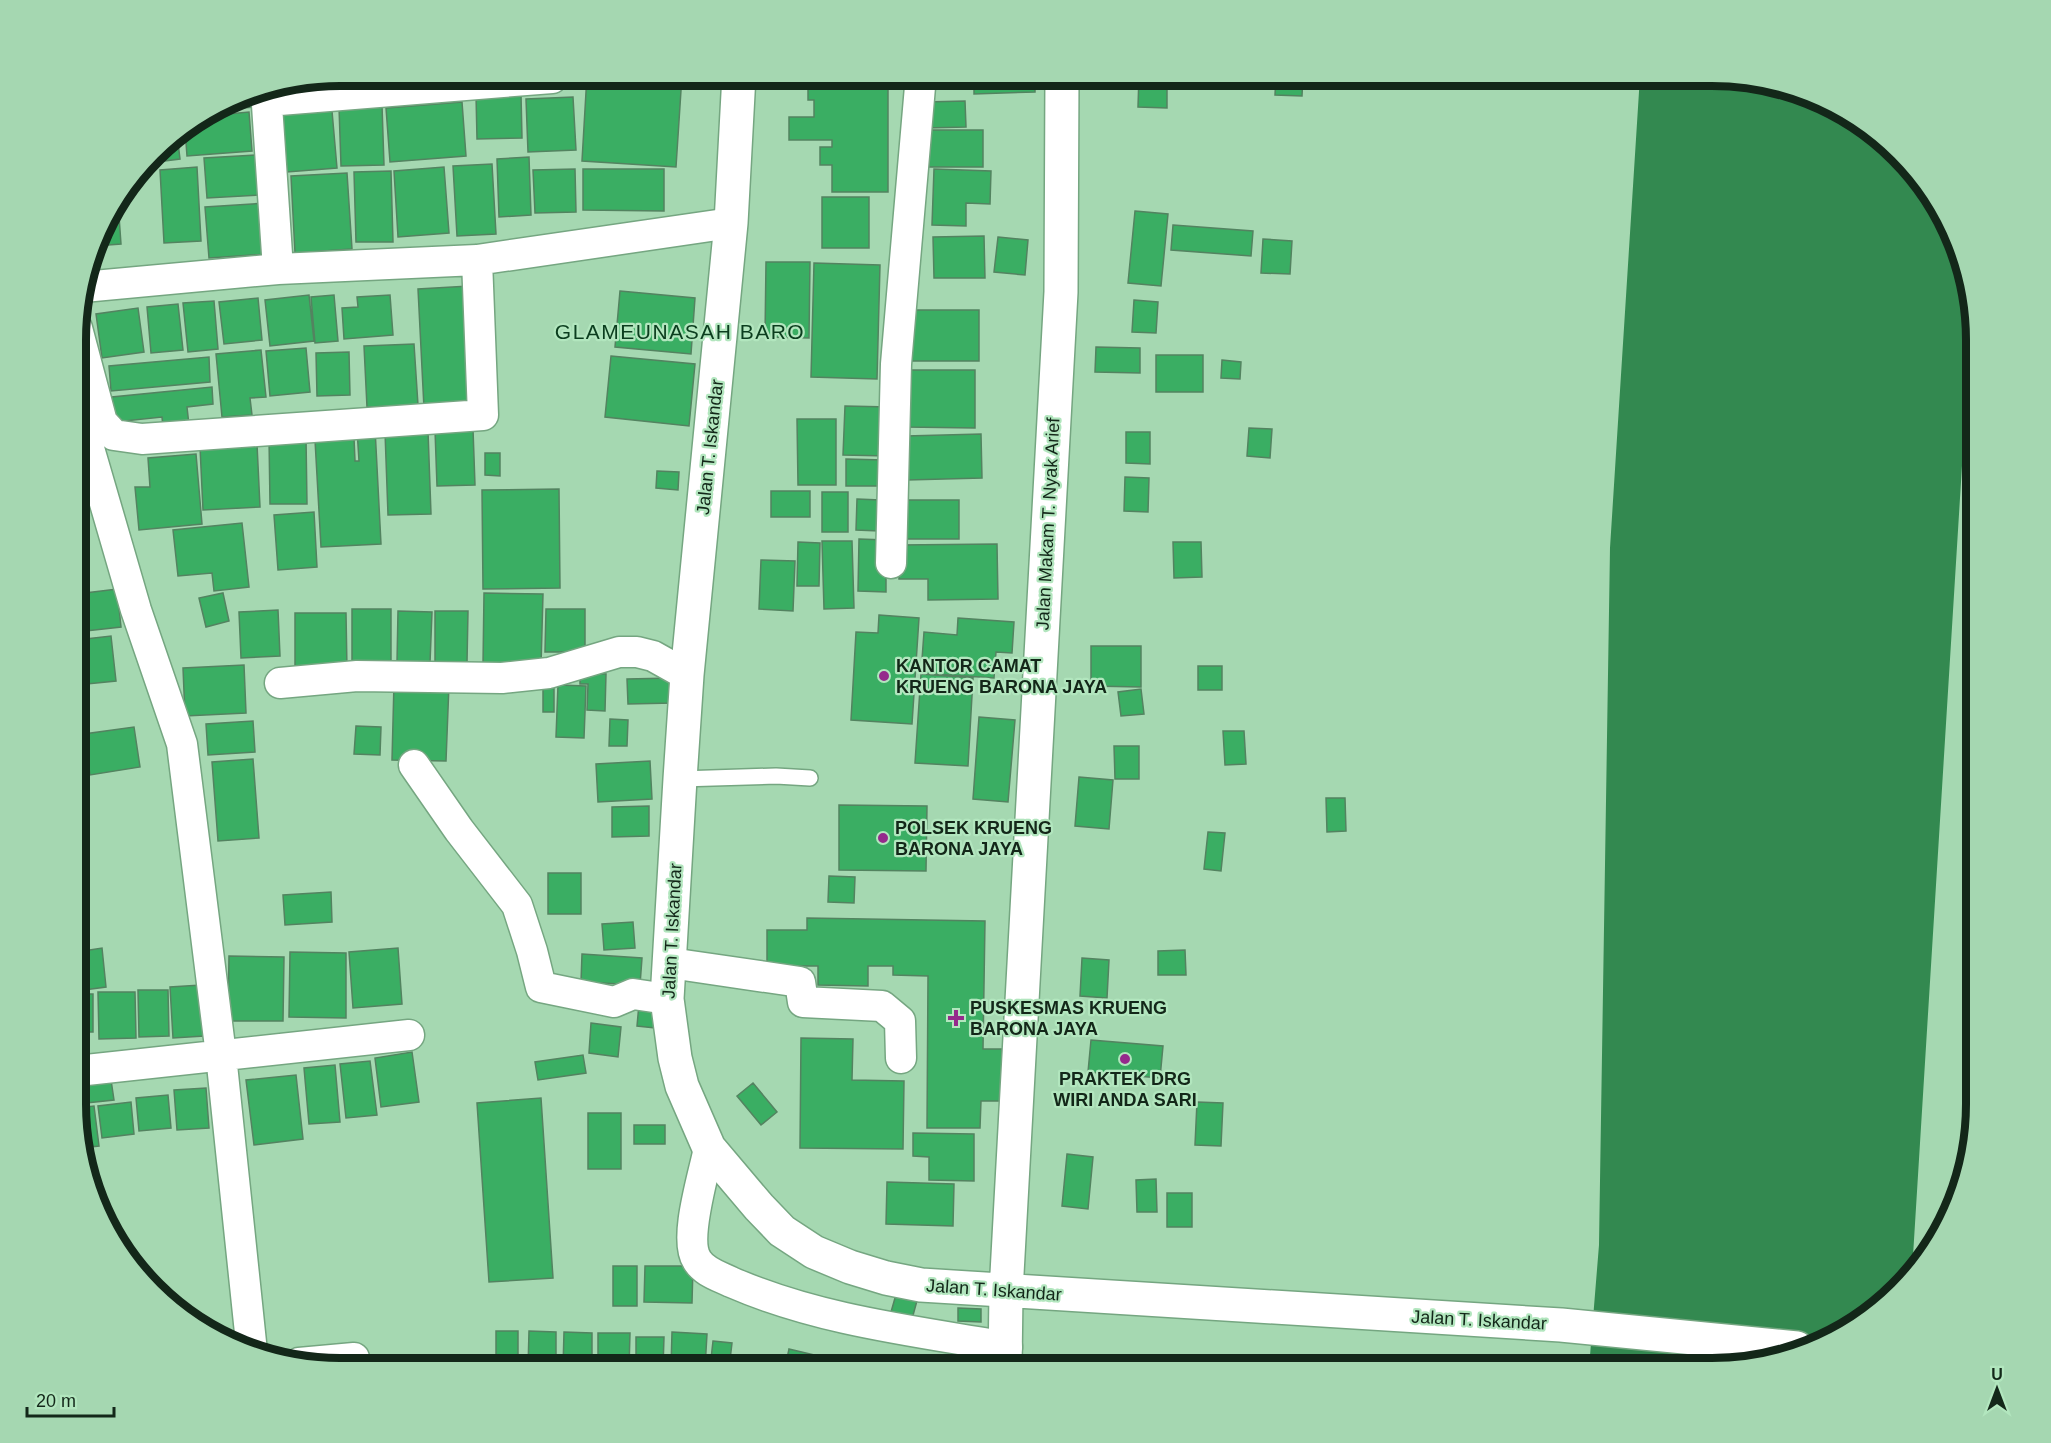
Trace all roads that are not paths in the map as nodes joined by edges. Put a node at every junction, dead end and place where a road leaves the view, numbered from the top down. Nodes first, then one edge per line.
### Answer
1 (418, 86) edge
2 (739, 86) edge
3 (920, 86) edge
4 (1062, 86) edge
5 (272, 95) edge
6 (267, 96) edge
7 (731, 223) junction
8 (477, 260) junction
9 (278, 269) junction
10 (91, 286) edge
11 (86, 362) edge
12 (86, 438) edge
13 (891, 563) dead end
14 (687, 675) junction
15 (280, 683) dead end
16 (414, 765) dead end
17 (810, 778) dead end
18 (680, 779) junction
19 (670, 963) junction
20 (667, 999) junction
21 (409, 1035) dead end
22 (221, 1055) junction
23 (901, 1058) dead end
24 (86, 1070) edge
25 (709, 1149) junction
26 (1006, 1292) junction
27 (251, 1341) edge
28 (1784, 1347) edge
29 (1006, 1357) edge

1 - 5 street
2 - 7 street, Jalan T. Iskandar
3 - 13 street
4 - 26 street, Jalan Makam T. Nyak Arief
6 - 9 street
7 - 8 street
7 - 14 street, Jalan T. Iskandar
8 - 9 street
8 - 11 street
9 - 10 street
12 - 22 street
14 - 15 street
14 - 18 street, Jalan T. Iskandar
16 - 20 street
17 - 18 lane
18 - 19 street, Jalan T. Iskandar
19 - 20 street, Jalan T. Iskandar
19 - 23 street
20 - 25 street, Jalan T. Iskandar
21 - 22 street
22 - 24 street
22 - 27 street
25 - 26 street, Jalan T. Iskandar
25 - 29 street
26 - 28 street, Jalan T. Iskandar
26 - 29 street, Jalan Makam T. Nyak Arief

